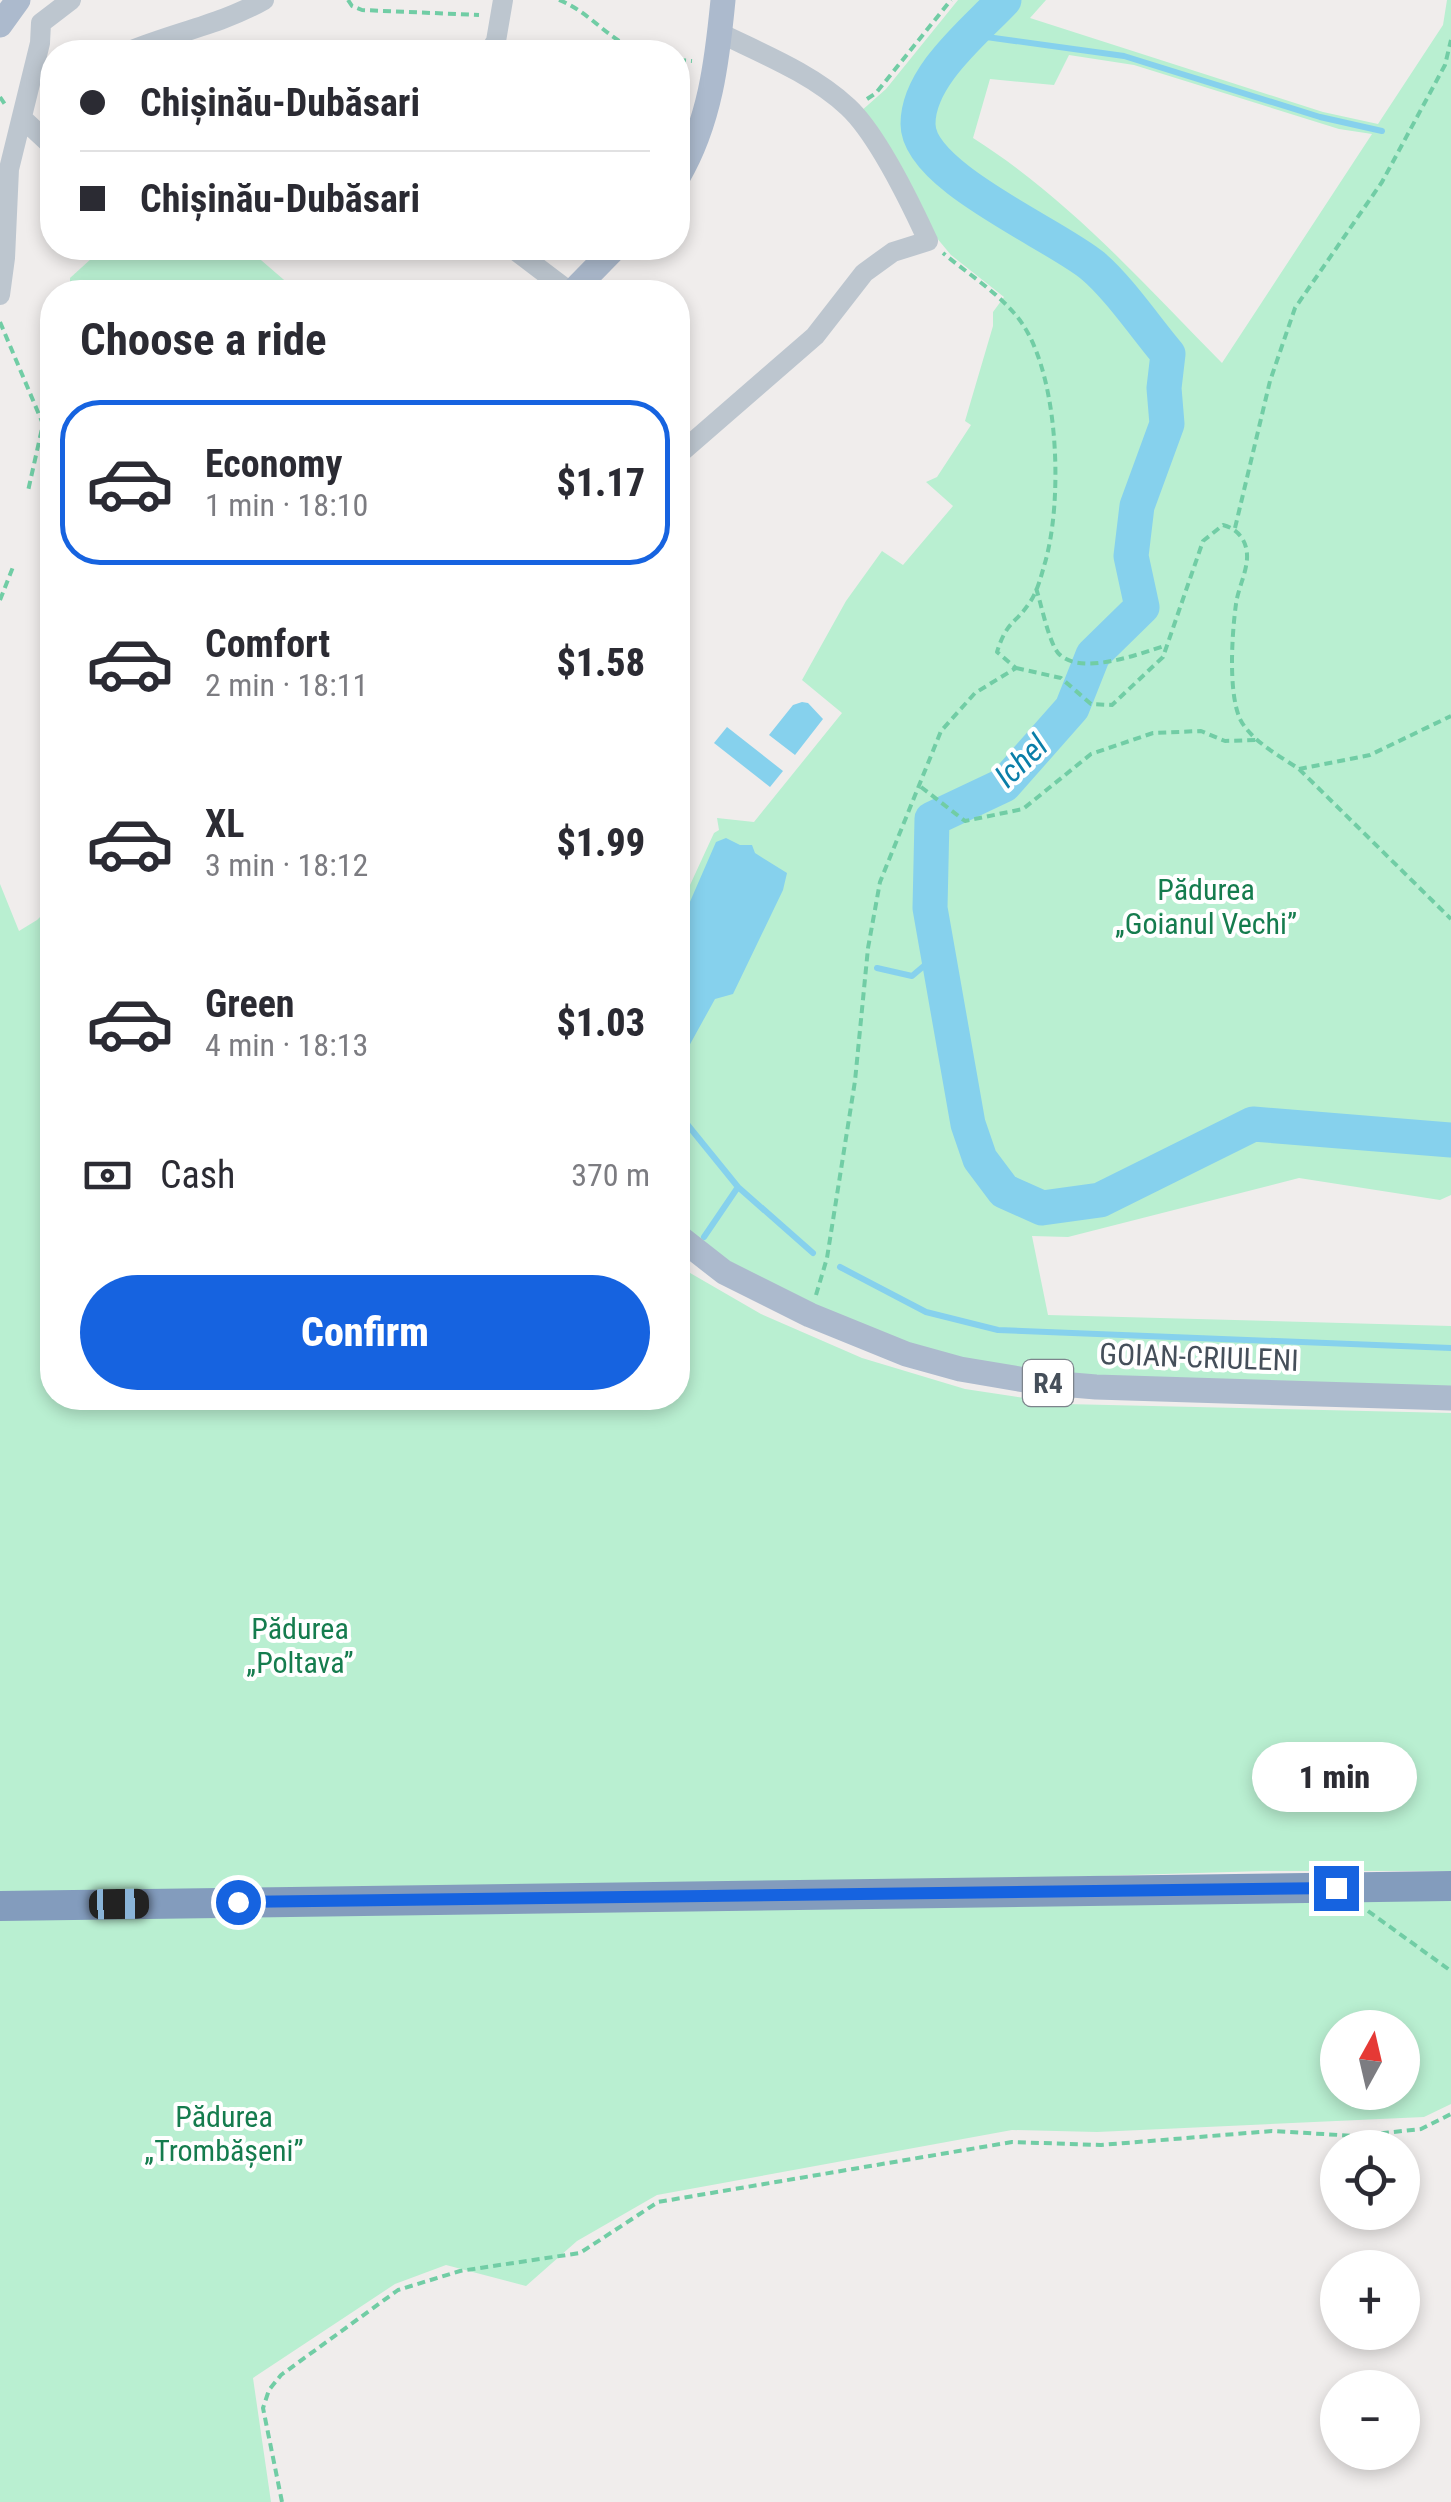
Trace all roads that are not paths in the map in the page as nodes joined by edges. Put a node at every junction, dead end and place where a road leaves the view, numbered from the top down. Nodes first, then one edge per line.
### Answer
1 (18, 0) edge
2 (71, 0) edge
3 (264, 0) edge
4 (723, 0) edge
5 (501, 7) edge
6 (0, 25) edge
7 (720, 32) junction
8 (44, 40) edge
9 (155, 40) edge
10 (496, 40) edge
11 (40, 54) edge
12 (22, 118) junction
13 (40, 135) edge
14 (690, 152) edge
15 (528, 260) edge
16 (603, 260) edge
17 (555, 280) edge
18 (583, 280) edge
19 (0, 295) edge
20 (690, 444) edge
21 (690, 1245) edge
22 (1451, 1398) edge
23 (1451, 1886) edge
24 (0, 1906) edge

1 - 6 main road
1 - 8 street
2 - 8 street
3 - 9 street
4 - 7 main road
5 - 10 street
7 - 14 main road
7 - 20 street
11 - 12 street
12 - 13 street
12 - 19 street
15 - 17 street
16 - 18 main road
21 - 22 main road, GOIAN-CRIULENI / R4
23 - 24 highway

